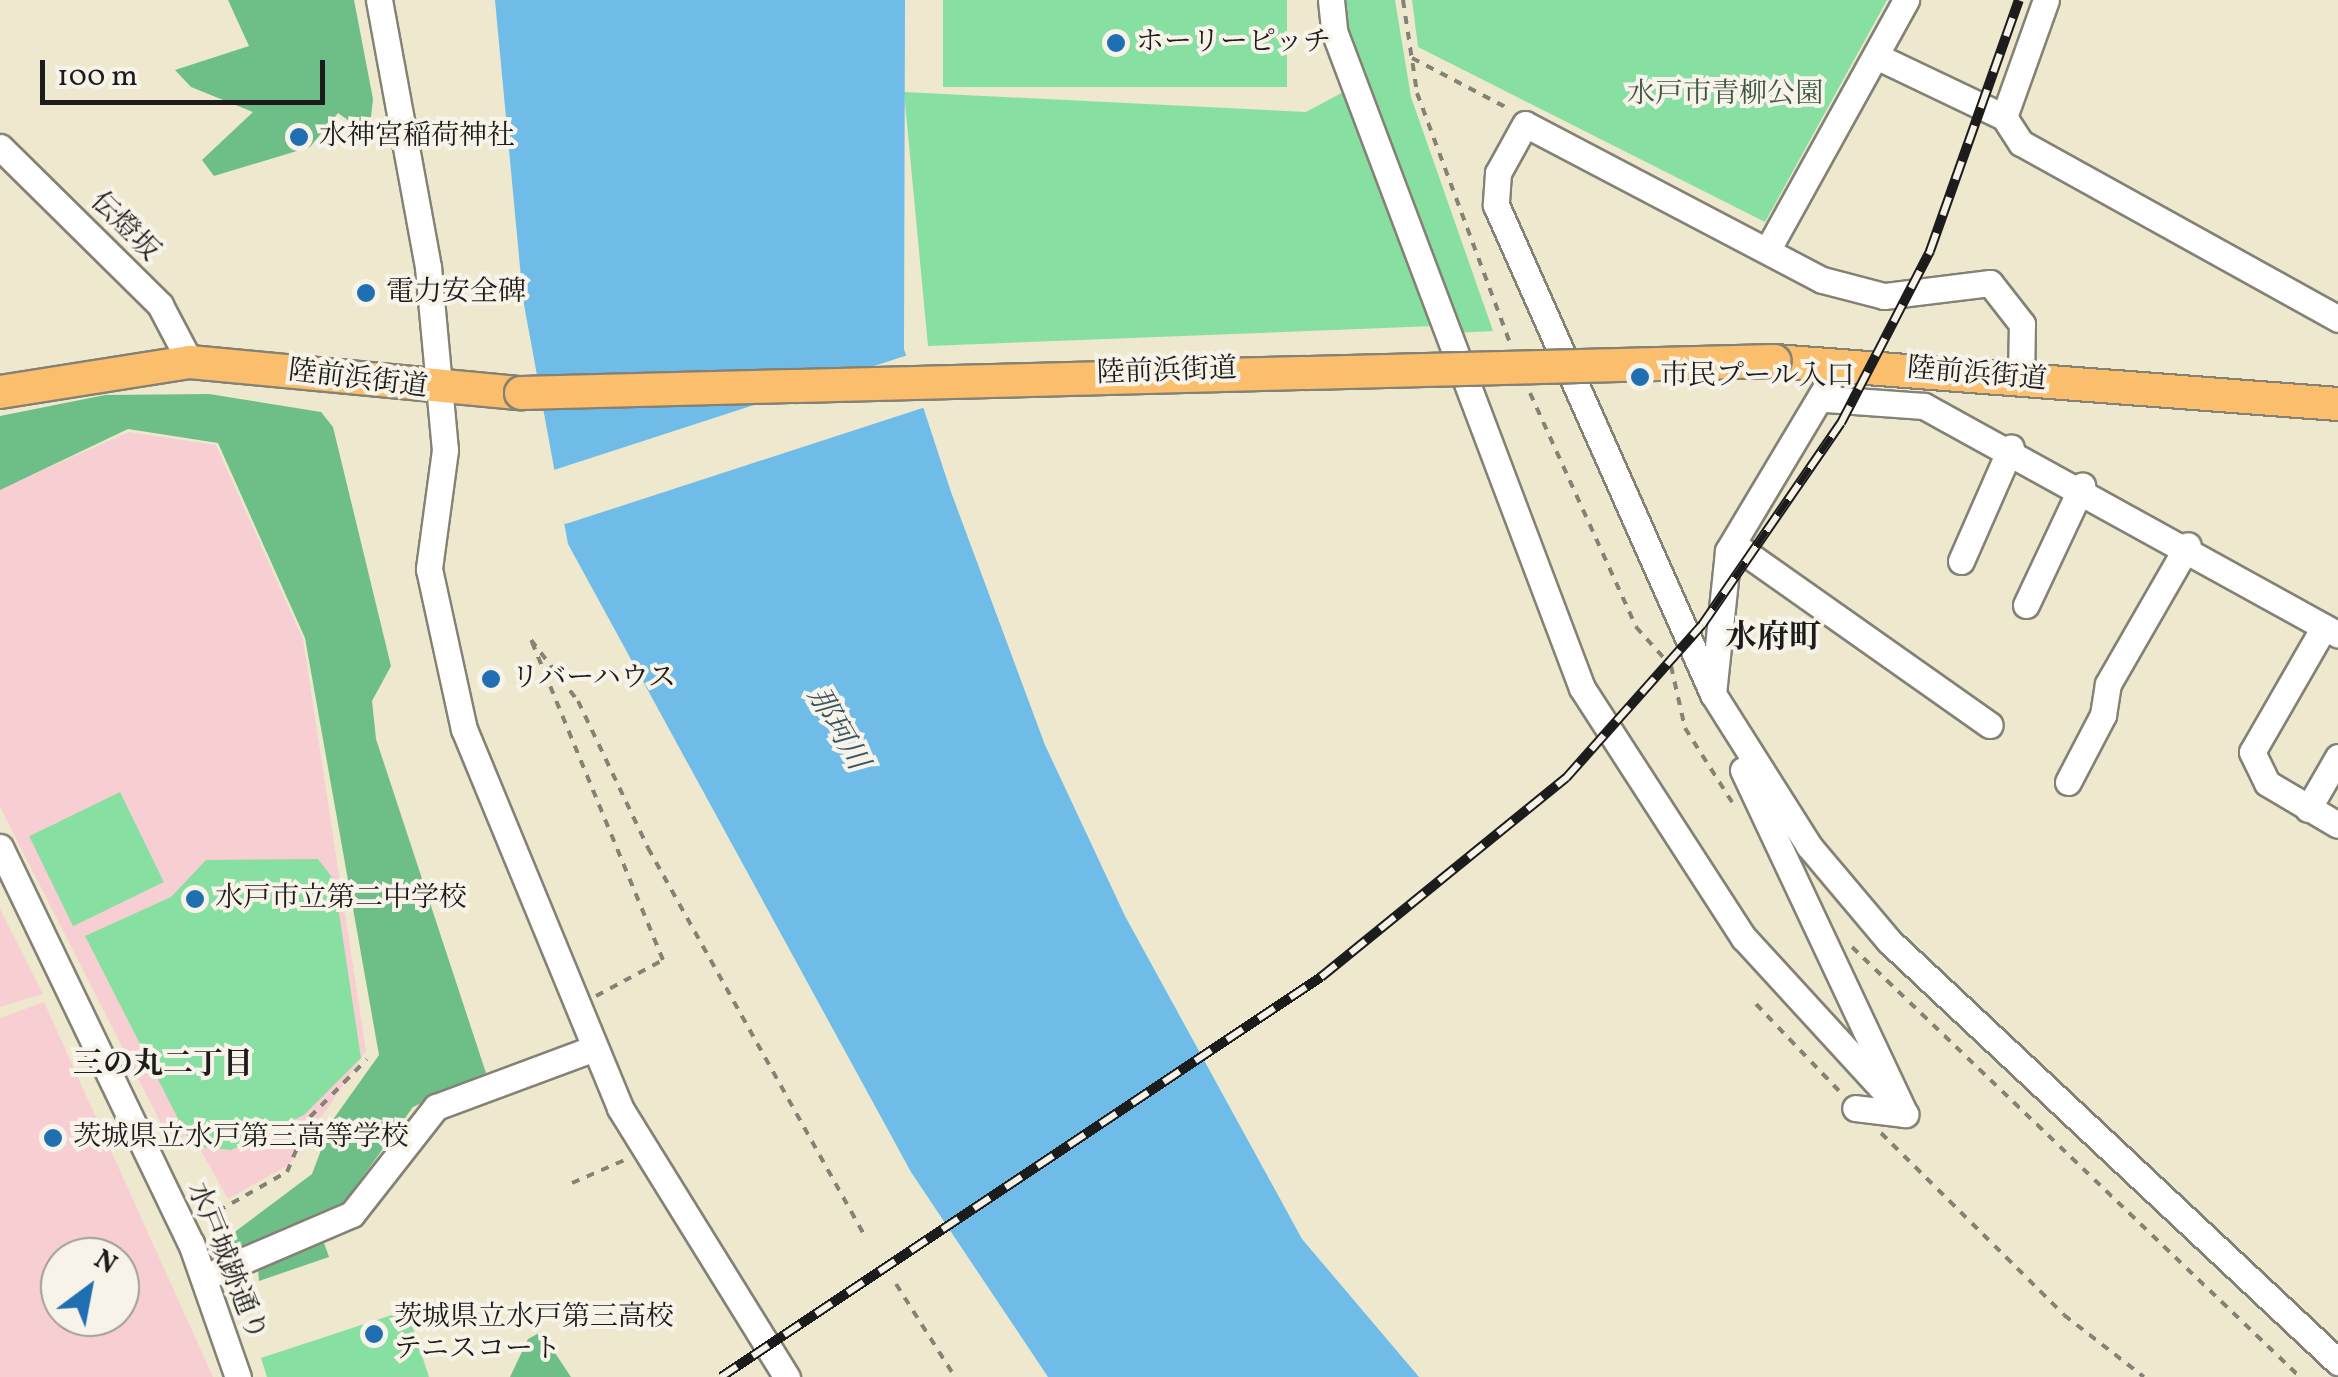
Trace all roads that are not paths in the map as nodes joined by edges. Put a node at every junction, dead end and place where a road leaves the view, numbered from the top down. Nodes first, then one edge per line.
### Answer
1 (379, 0) edge
2 (1331, 0) edge
3 (1906, 0) edge
4 (2046, 0) edge
5 (1876, 56) junction
6 (2004, 117) junction
7 (0, 146) edge
8 (1768, 249) junction
9 (2338, 319) edge
10 (190, 362) junction
11 (1830, 363) junction
12 (2021, 379) junction
13 (440, 390) junction
14 (0, 392) edge
15 (1826, 400) junction
16 (2338, 404) edge
17 (2011, 447) junction
18 (2082, 486) junction
19 (1733, 544) junction
20 (2188, 545) junction
21 (1960, 561) dead end
22 (2026, 606) dead end
23 (2331, 631) edge
24 (1714, 694) junction
25 (1990, 724) dead end
26 (1748, 752) junction
27 (2338, 757) edge
28 (2068, 782) dead end
29 (2308, 808) junction
30 (2338, 825) edge
31 (0, 847) edge
32 (592, 1049) junction
33 (1855, 1108) road end
34 (1905, 1114) junction
35 (205, 1276) junction
36 (2338, 1362) edge
37 (238, 1377) edge
38 (787, 1377) edge

1 - 13 street
2 - 34 street
3 - 5 street
4 - 6 street
5 - 6 street
5 - 8 street
6 - 9 street
7 - 10 street, 伝燈坂
8 - 12 street
8 - 24 street
10 - 13 main road, 陸前浜街道
10 - 14 main road, 陸前浜街道
11 - 12 main road, 陸前浜街道
11 - 13 main road, 陸前浜街道, bridge
11 - 15 street
12 - 16 main road, 陸前浜街道
13 - 32 street
15 - 17 street
15 - 19 street
17 - 18 street
17 - 21 street
18 - 20 street
18 - 22 street
19 - 24 street
19 - 25 street
20 - 23 street
20 - 28 street
23 - 29 street
24 - 26 street
26 - 34 street
26 - 36 street
27 - 29 street
29 - 30 street
31 - 35 street, 水戸城跡通り
32 - 35 street
32 - 38 street
33 - 34 street
35 - 37 street, 水戸城跡通り

